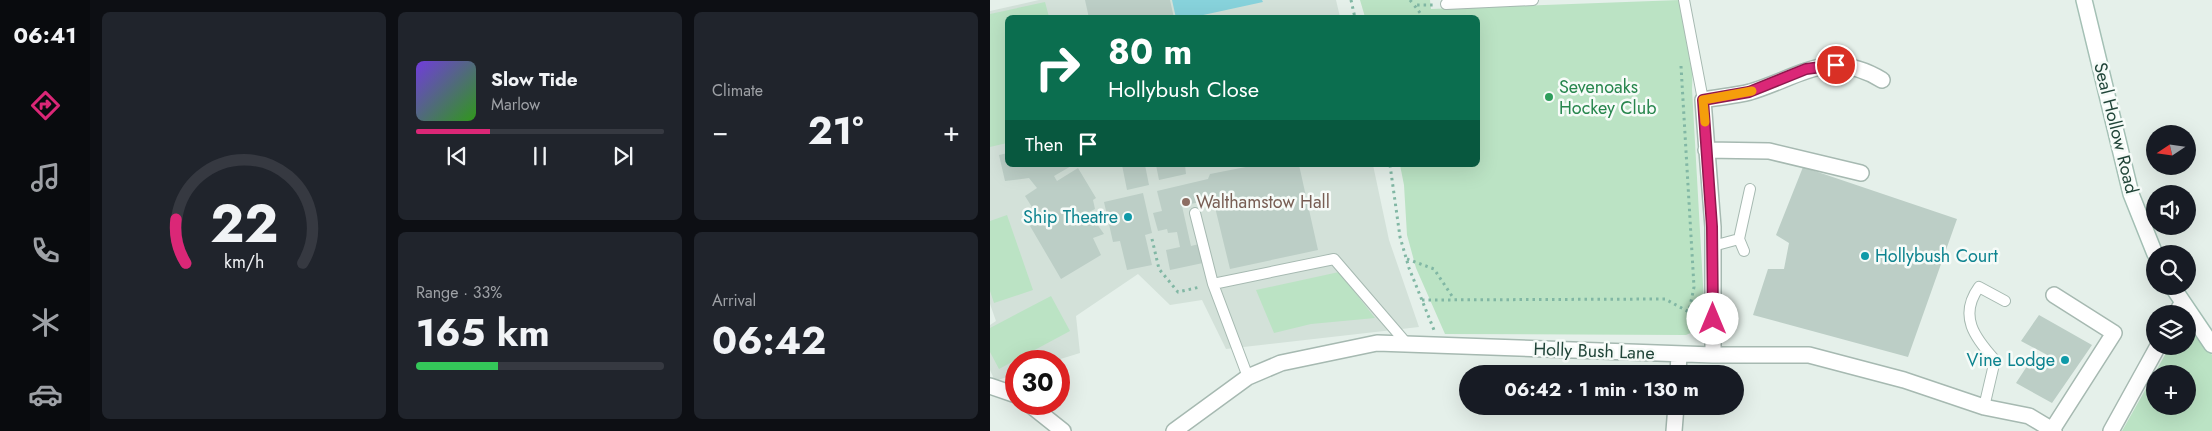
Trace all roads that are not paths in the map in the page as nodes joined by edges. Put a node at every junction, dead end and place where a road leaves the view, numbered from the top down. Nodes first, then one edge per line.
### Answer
1 (1533, 0) edge
2 (1684, 0) edge
3 (2084, 0) edge
4 (1446, 4) road end
5 (1882, 80) dead end
6 (1703, 100) junction
7 (1706, 150) junction
8 (1861, 173) dead end
9 (1750, 189) dead end
10 (1195, 213) dead end
11 (1739, 239) junction
12 (2151, 245) edge
13 (1713, 246) junction
14 (1744, 251) dead end
15 (1213, 284) junction
16 (2054, 295) dead end
17 (2005, 301) dead end
18 (2196, 327) edge
19 (1408, 344) junction
20 (2212, 345) edge
21 (1679, 354) junction
22 (1706, 355) junction
23 (2153, 355) edge
24 (1678, 365) edge
25 (1248, 377) junction
26 (990, 386) edge
27 (1005, 391) edge
28 (1984, 406) junction
29 (1043, 415) edge
30 (1675, 415) edge
31 (2053, 430) edge
32 (1063, 431) edge
33 (1174, 431) edge
34 (1674, 431) edge
35 (2111, 431) edge

1 - 4 lane
2 - 6 lane
3 - 12 street, Seal Hollow Road
5 - 6 street
6 - 7 street
7 - 8 street
7 - 13 street
9 - 11 lane
10 - 15 lane
11 - 13 lane
11 - 14 lane
13 - 22 street
15 - 19 lane
15 - 25 lane
16 - 31 street
17 - 28 lane
18 - 20 street
19 - 21 street, Holly Bush Lane
19 - 25 street, Holly Bush Lane
21 - 22 street, Holly Bush Lane
21 - 24 street
22 - 28 street, Holly Bush Lane
23 - 35 street
25 - 33 street, Holly Bush Lane
26 - 27 street
28 - 31 street, Holly Bush Lane
29 - 32 street
30 - 34 street

